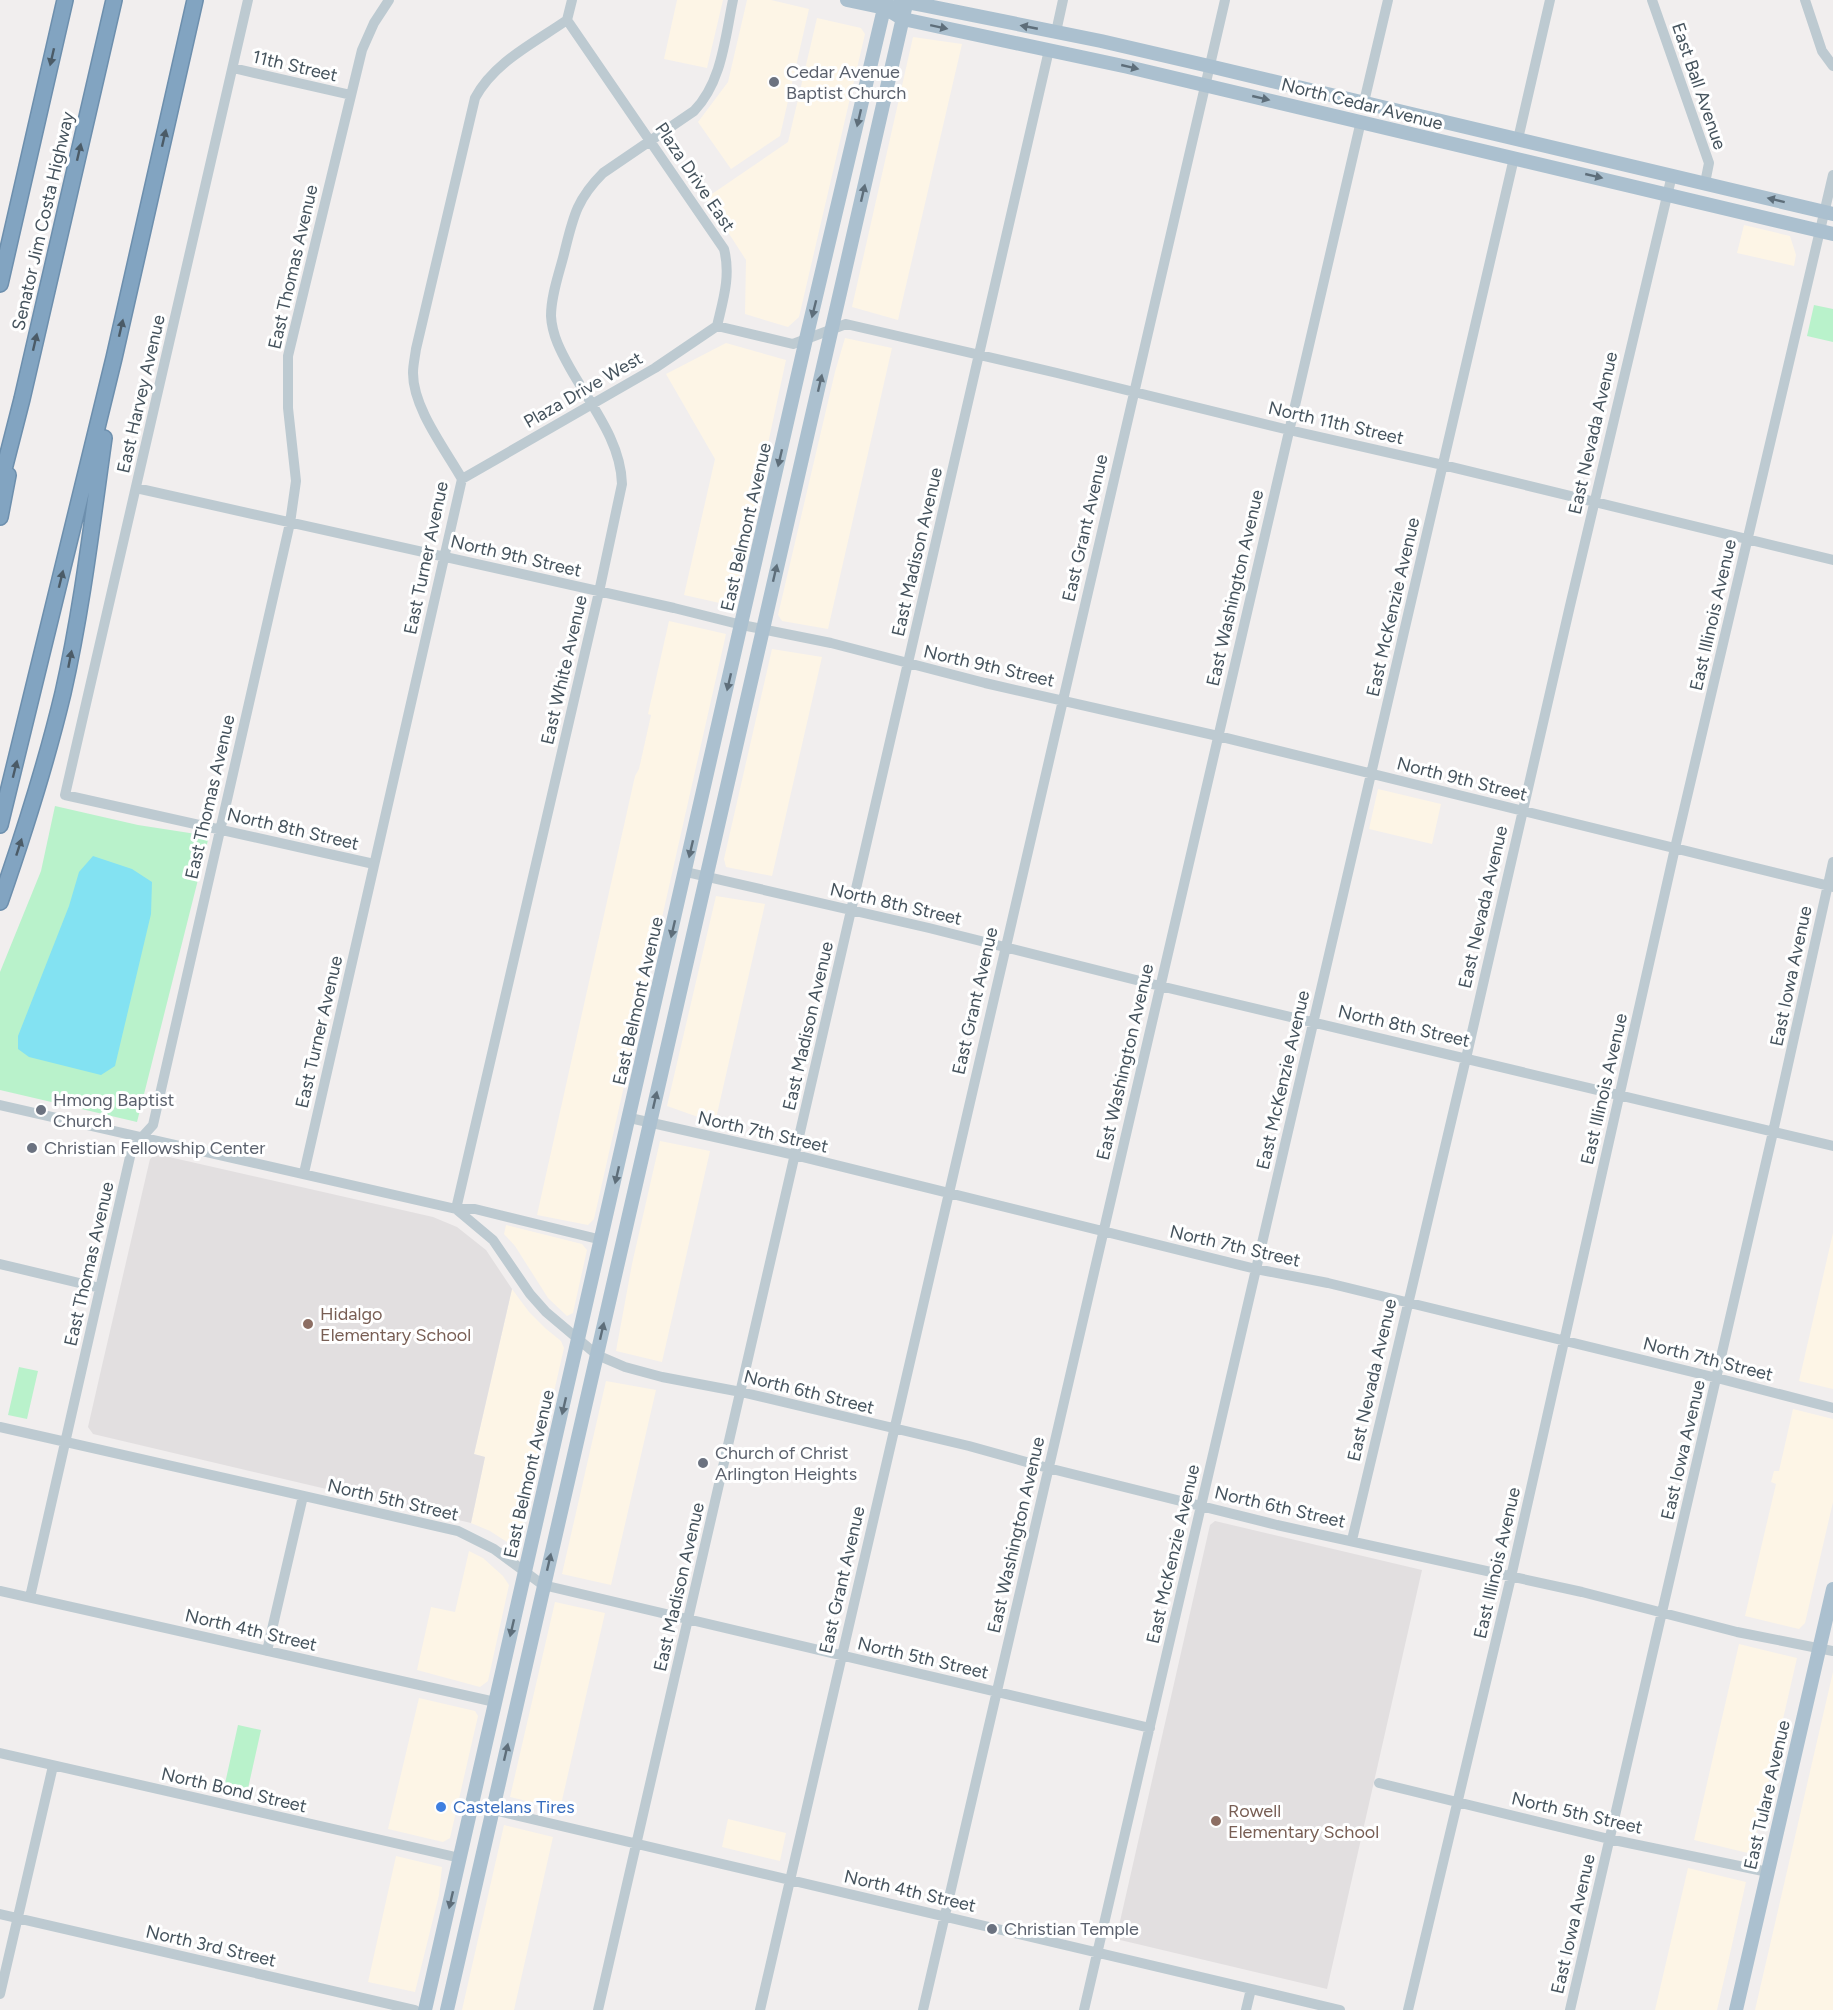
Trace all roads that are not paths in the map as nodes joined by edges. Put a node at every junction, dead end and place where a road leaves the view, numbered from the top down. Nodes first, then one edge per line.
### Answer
1 (65, 0) edge
2 (114, 0) edge
3 (195, 0) edge
4 (248, 0) edge
5 (389, 0) edge
6 (572, 0) edge
7 (733, 0) edge
8 (847, 0) edge
9 (1063, 0) edge
10 (1225, 0) edge
11 (1388, 0) edge
12 (1550, 0) edge
13 (1652, 0) edge
14 (1805, 0) edge
15 (907, 1) edge
16 (886, 4) edge
17 (903, 19) junction
18 (567, 20) junction
19 (1056, 32) junction
20 (1049, 50) junction
21 (1209, 66) junction
22 (1833, 66) edge
23 (233, 69) junction
24 (1204, 84) junction
25 (351, 95) junction
26 (1364, 102) junction
27 (1360, 121) junction
28 (1518, 139) junction
29 (1438, 140) junction
30 (651, 141) junction
31 (1595, 157) junction
32 (1514, 158) junction
33 (1672, 175) junction
34 (1833, 175) edge
35 (23, 182) junction
36 (1705, 183) junction
37 (1667, 194) junction
38 (1829, 213) edge
39 (1827, 232) edge
40 (0, 263) edge
41 (0, 284) edge
42 (717, 326) junction
43 (832, 329) junction
44 (806, 339) junction
45 (979, 356) junction
46 (114, 358) junction
47 (1133, 392) junction
48 (22, 399) junction
49 (590, 404) junction
50 (1289, 430) junction
51 (1443, 465) junction
52 (462, 479) junction
53 (0, 485) edge
54 (136, 488) junction
55 (1593, 502) junction
56 (0, 517) edge
57 (290, 523) junction
58 (1748, 539) junction
59 (444, 556) junction
60 (1833, 560) edge
61 (599, 592) junction
62 (742, 625) junction
63 (762, 630) junction
64 (908, 664) junction
65 (1062, 700) junction
66 (1218, 736) junction
67 (1371, 774) junction
68 (65, 795) joint
69 (1522, 811) junction
70 (0, 825) edge
71 (220, 830) junction
72 (1675, 848) junction
73 (1833, 862) edge
74 (374, 864) junction
75 (686, 872) junction
76 (706, 876) junction
77 (1830, 886) edge
78 (0, 902) edge
79 (852, 910) junction
80 (1005, 947) junction
81 (1160, 986) junction
82 (1314, 1021) junction
83 (1466, 1057) junction
84 (1620, 1094) junction
85 (0, 1105) edge
86 (630, 1118) junction
87 (650, 1123) junction
88 (1773, 1132) junction
89 (143, 1137) junction
90 (1833, 1146) edge
91 (795, 1155) junction
92 (304, 1173) junction
93 (948, 1194) junction
94 (456, 1209) junction
95 (1103, 1232) junction
96 (602, 1240) junction
97 (0, 1264) edge
98 (1256, 1269) junction
99 (100, 1288) junction
100 (1407, 1302) junction
101 (579, 1340) junction
102 (1565, 1341) junction
103 (597, 1355) junction
104 (1717, 1378) junction
105 (741, 1392) junction
106 (1833, 1408) edge
107 (0, 1427) edge
108 (894, 1429) junction
109 (66, 1443) junction
110 (1048, 1468) junction
111 (303, 1496) junction
112 (1201, 1506) junction
113 (1352, 1540) junction
114 (524, 1571) junction
115 (1511, 1576) junction
116 (543, 1585) junction
117 (1833, 1589) edge
118 (0, 1591) edge
119 (30, 1597) junction
120 (1662, 1612) junction
121 (688, 1619) junction
122 (1826, 1650) edge
123 (267, 1651) junction
124 (842, 1655) junction
125 (996, 1692) junction
126 (495, 1702) junction
127 (1150, 1728) junction
128 (0, 1753) edge
129 (52, 1766) junction
130 (1379, 1783) dead end
131 (1458, 1801) junction
132 (473, 1805) junction
133 (492, 1809) junction
134 (1609, 1839) junction
135 (637, 1844) junction
136 (460, 1858) junction
137 (1768, 1872) junction
138 (790, 1880) junction
139 (0, 1914) edge
140 (944, 1916) junction
141 (17, 1918) junction
142 (1097, 1953) junction
143 (458, 1958) junction
144 (1251, 1989) junction
145 (0, 1994) edge
146 (415, 2010) edge
147 (425, 2010) edge
148 (447, 2010) edge
149 (598, 2010) edge
150 (760, 2010) edge
151 (922, 2010) edge
152 (1084, 2010) edge
153 (1246, 2010) edge
154 (1340, 2010) edge
155 (1408, 2010) edge
156 (1570, 2010) edge
157 (1736, 2010) edge

1 -> 35 highway, Senator Jim Costa Highway
48 -> 2 highway, Senator Jim Costa Highway
46 -> 3 highway
4 - 23 street, East Harvey Avenue
5 - 25 street, East Thomas Avenue
6 - 18 street
7 - 30 street, East White Avenue
8 - 16 main road, North Cedar Avenue
9 - 19 street
10 - 21 street, East Grant Avenue
11 - 26 street
12 - 28 street
13 - 36 street, East Ball Avenue
14 - 22 street
15 - 16 main road, North Cedar Avenue
15 - 17 main road
19 -> 15 main road, North Cedar Avenue
16 - 17 main road, North Cedar Avenue
16 -> 44 main road, East Belmont Avenue
17 -> 20 main road, North Cedar Avenue
43 -> 17 main road
18 - 30 street, Plaza Drive East
18 - 52 street, East Turner Avenue
19 - 21 main road, North Cedar Avenue
20 -> 24 main road, North Cedar Avenue
20 - 45 street, East Madison Avenue
21 - 24 street, East Grant Avenue
21 - 26 main road, North Cedar Avenue
23 - 25 street, 11th Street
23 - 54 street, East Harvey Avenue
24 -> 27 main road, North Cedar Avenue
24 - 47 street, East Grant Avenue
25 - 57 street, East Thomas Avenue
26 - 28 main road, North Cedar Avenue
27 - 29 main road, North Cedar Avenue
27 - 50 street, East Washington Avenue
28 - 29 main road
28 - 31 main road, North Cedar Avenue
29 - 32 main road, North Cedar Avenue
30 - 42 street, Plaza Drive East
30 - 49 street, East White Avenue
31 - 32 main road
31 - 33 main road, North Cedar Avenue
32 -> 37 main road, North Cedar Avenue
32 - 51 street, East McKenzie Avenue
33 - 36 main road, North Cedar Avenue
33 - 37 street, East Nevada Avenue
34 - 38 street, East Illinois Avenue
35 - 40 highway
35 - 41 highway, Senator Jim Costa Highway
38 -> 36 main road, North Cedar Avenue
37 - 39 main road, North Cedar Avenue
37 - 55 street, East Nevada Avenue
38 - 39 street, East Illinois Avenue
39 - 58 street, East Illinois Avenue
42 - 44 street
42 - 49 street, Plaza Drive West
43 - 44 street
43 - 45 street, North 11th Street
63 -> 43 main road
44 -> 62 main road, East Belmont Avenue
45 - 47 street, North 11th Street
45 - 64 street, East Madison Avenue
70 -> 46 highway
78 -> 46 highway
47 - 50 street, North 11th Street
47 - 65 street, East Grant Avenue
48 - 53 highway, Senator Jim Costa Highway
48 - 56 highway
49 - 52 street, Plaza Drive West
49 - 61 street, East White Avenue
50 - 51 street, North 11th Street
50 - 66 street, East Washington Avenue
51 - 55 street, North 11th Street
51 - 67 street, East McKenzie Avenue
52 - 59 street, East Turner Avenue
54 - 57 street, North 9th Street
54 - 68 street, East Harvey Avenue
55 - 58 street, North 11th Street
55 - 69 street, East Nevada Avenue
57 - 59 street, North 9th Street
57 - 71 street, East Thomas Avenue
58 - 60 street, North 11th Street
58 - 72 street, East Illinois Avenue
59 - 61 street, North 9th Street
59 - 74 street, East Turner Avenue
61 - 62 street, North 9th Street
61 - 94 street, East White Avenue
62 - 63 street, North 9th Street
62 -> 75 main road, East Belmont Avenue
63 - 64 street, North 9th Street
63 - 76 main road
64 - 65 street, North 9th Street
64 - 79 street, East Madison Avenue
65 - 66 street, North 9th Street
65 - 80 street, East Grant Avenue
66 - 67 street, North 9th Street
66 - 81 street, East Washington Avenue
67 - 69 street, North 9th Street
67 - 82 street, East McKenzie Avenue
68 - 71 street, North 8th Street
69 - 72 street, North 9th Street
69 - 83 street, East Nevada Avenue
71 - 74 street, North 8th Street
71 - 89 street, East Thomas Avenue
72 - 77 street, North 9th Street
72 - 84 street, East Illinois Avenue
73 - 77 street, East Iowa Avenue
74 - 92 street, East Turner Avenue
75 - 76 street, North 8th Street
75 -> 86 main road, East Belmont Avenue
76 - 79 street, North 8th Street
87 -> 76 main road
77 - 88 street, East Iowa Avenue
79 - 80 street, North 8th Street
79 - 91 street, East Madison Avenue
80 - 81 street, North 8th Street
80 - 93 street, East Grant Avenue
81 - 82 street, North 8th Street
81 - 95 street, East Washington Avenue
82 - 83 street, North 8th Street
82 - 98 street, East McKenzie Avenue
83 - 84 street, North 8th Street
83 - 100 street, East Nevada Avenue
84 - 88 street, North 8th Street
84 - 102 street, East Illinois Avenue
85 - 89 street
86 - 87 street, North 7th Street
86 -> 96 main road, East Belmont Avenue
87 - 91 street, North 7th Street
103 -> 87 main road
88 - 90 street, North 8th Street
88 - 104 street, East Iowa Avenue
89 - 92 street
89 - 99 street, East Thomas Avenue
91 - 93 street, North 7th Street
91 - 105 street, East Madison Avenue
92 - 94 street
93 - 95 street, North 7th Street
93 - 108 street, East Grant Avenue
94 - 96 street
94 - 101 street, North 6th Street
95 - 98 street, North 7th Street
95 - 110 street, East Washington Avenue
96 - 101 main road, East Belmont Avenue
97 - 99 street
98 - 100 street, North 7th Street
98 - 112 street, East McKenzie Avenue
99 - 109 street, East Thomas Avenue
100 - 102 street, North 7th Street
100 - 113 street, East Nevada Avenue
101 - 103 street, North 6th Street
101 -> 114 main road, East Belmont Avenue
102 - 104 street, North 7th Street
102 - 115 street, East Illinois Avenue
103 - 105 street, North 6th Street
116 -> 103 main road
104 - 106 street, North 7th Street
104 - 120 street, East Iowa Avenue
105 - 108 street, North 6th Street
105 - 121 street, East Madison Avenue
107 - 109 street, North 5th Street
108 - 110 street, North 6th Street
108 - 124 street, East Grant Avenue
109 - 111 street, North 5th Street
109 - 119 street, East Thomas Avenue
110 - 112 street, North 6th Street
110 - 125 street, East Washington Avenue
111 - 114 street, North 5th Street
111 - 123 street
112 - 113 street, North 6th Street
112 - 127 street, East McKenzie Avenue
113 - 115 street, North 6th Street
114 - 116 street, North 5th Street
114 -> 126 main road, East Belmont Avenue
115 - 120 street, North 6th Street
115 - 131 street, East Illinois Avenue
116 - 121 street, North 5th Street
133 -> 116 main road
117 - 122 main road, East Tulare Avenue
118 - 119 street, North 4th Street
119 - 123 street, North 4th Street
120 - 122 street, North 6th Street
120 - 134 street, East Iowa Avenue
121 - 124 street, North 5th Street
121 - 135 street, East Madison Avenue
122 - 137 main road, East Tulare Avenue
123 - 126 street, North 4th Street
124 - 125 street, North 5th Street
124 - 138 street, East Grant Avenue
125 - 127 street, North 5th Street
125 - 140 street, East Washington Avenue
126 - 132 main road, East Belmont Avenue
127 - 142 street, East McKenzie Avenue
128 - 129 street, North Bond Street
129 - 136 street, North Bond Street
129 - 141 street
130 - 131 street, North 5th Street
131 - 134 street, North 5th Street
131 - 155 street, East Illinois Avenue
132 - 133 street, North 4th Street
132 - 136 main road, East Belmont Avenue
133 - 135 street, North 4th Street
133 - 143 main road
134 - 137 street, North 5th Street
134 - 156 street, East Iowa Avenue
135 - 138 street, North 4th Street
135 - 149 street, East Madison Avenue
136 - 143 main road
136 -> 147 main road, East Belmont Avenue
137 - 157 main road, East Tulare Avenue
138 - 140 street, North 4th Street
138 - 150 street, East Grant Avenue
139 - 141 street, North 3rd Street
140 - 142 street, North 4th Street
140 - 151 street, East Washington Avenue
141 - 145 street
141 - 146 street, North 3rd Street
142 - 144 street, North 4th Street
142 - 152 street, East McKenzie Avenue
143 - 148 main road
144 - 153 street
144 - 154 street, North 4th Street

